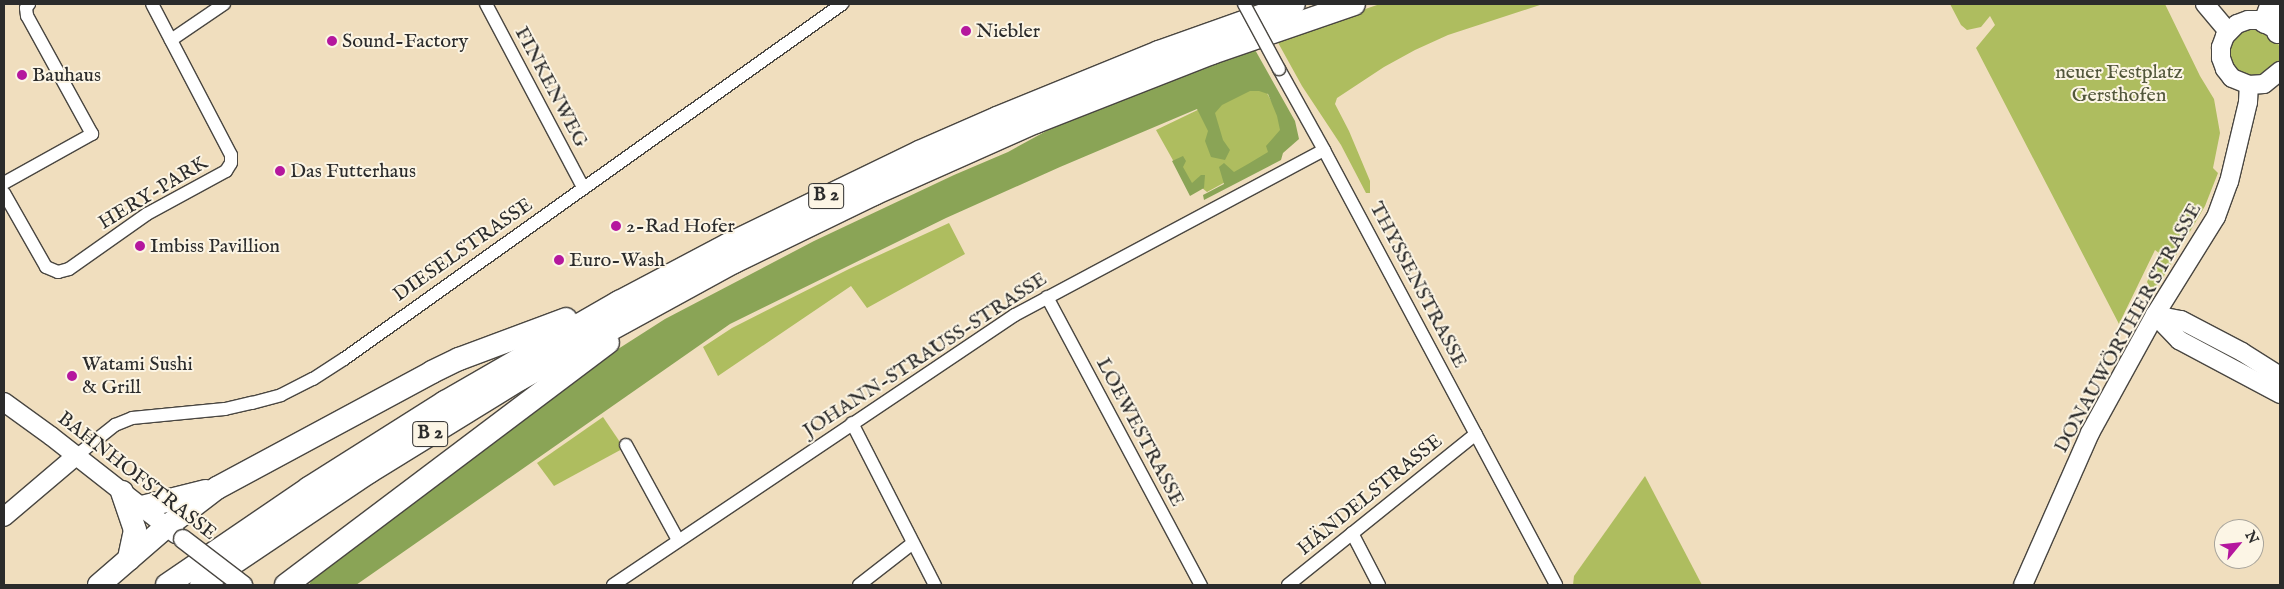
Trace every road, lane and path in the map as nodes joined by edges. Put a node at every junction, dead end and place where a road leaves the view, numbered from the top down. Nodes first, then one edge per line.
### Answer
1 (29, 4) edge
2 (152, 4) edge
3 (224, 4) edge
4 (486, 4) edge
5 (842, 4) edge
6 (1244, 4) edge
7 (1294, 4) edge
8 (1354, 4) edge
9 (2205, 4) edge
10 (2275, 24) edge
11 (2228, 32) junction
12 (171, 40) junction
13 (2280, 72) edge
14 (2249, 85) junction
15 (1324, 150) junction
16 (4, 183) edge
17 (583, 187) junction
18 (4, 193) edge
19 (667, 297) junction
20 (1047, 297) junction
21 (619, 302) junction
22 (2155, 315) junction
23 (2280, 376) edge
24 (2280, 394) edge
25 (4, 402) edge
26 (852, 423) junction
27 (1476, 434) junction
28 (626, 445) dead end
29 (76, 456) junction
30 (217, 488) junction
31 (122, 492) junction
32 (142, 507) junction
33 (4, 516) edge
34 (175, 533) junction
35 (1352, 534) junction
36 (678, 540) junction
37 (913, 544) junction
38 (129, 559) junction
39 (307, 576) edge
40 (99, 585) edge
41 (168, 585) edge
42 (201, 585) edge
43 (243, 585) edge
44 (286, 585) edge
45 (613, 585) edge
46 (859, 585) edge
47 (935, 585) edge
48 (1201, 585) edge
49 (1288, 585) edge
50 (1379, 585) edge
51 (1556, 585) edge
52 (2023, 585) edge

1 - 16 street
2 - 12 street, HERY-PARK
3 - 12 street
4 - 17 street, FINKENWEG
5 - 17 street, DIESELSTRASSE
6 - 15 street, THYSSENSTRASSE, bridge
7 - 21 highway, B 2
8 - 19 highway, B 2
9 - 11 main road
10 - 11 main road
11 - 14 main road
12 - 18 street, HERY-PARK
13 - 14 main road
14 - 22 main road, DONAUWÖRTHER STRASSE
15 - 20 street, JOHANN-STRAUSS-STRASSE
15 - 27 street, THYSSENSTRASSE
17 - 29 street, DIESELSTRASSE
19 - 39 highway
19 - 42 highway, B 2
20 - 26 street, JOHANN-STRAUSS-STRASSE
20 - 48 street, LOEWESTRASSE
21 - 30 highway
21 - 41 highway, B 2
22 - 23 main road
22 - 24 main road
22 - 52 main road, DONAUWÖRTHER STRASSE
25 - 29 main road, BAHNHOFSTRASSE
26 - 36 street, JOHANN-STRAUSS-STRASSE
26 - 37 street
27 - 35 street, HÄNDELSTRASSE
27 - 51 street, THYSSENSTRASSE
28 - 36 street
29 - 31 main road, BAHNHOFSTRASSE
29 - 33 main road
30 - 32 highway
30 - 34 highway
31 - 32 main road, BAHNHOFSTRASSE
31 - 38 highway
32 - 34 main road, BAHNHOFSTRASSE
34 - 38 highway
34 - 43 main road, BAHNHOFSTRASSE, bridge
35 - 49 street, HÄNDELSTRASSE
35 - 50 street
36 - 45 street, JOHANN-STRAUSS-STRASSE
37 - 46 street
37 - 47 street
38 - 40 highway
39 - 44 highway

